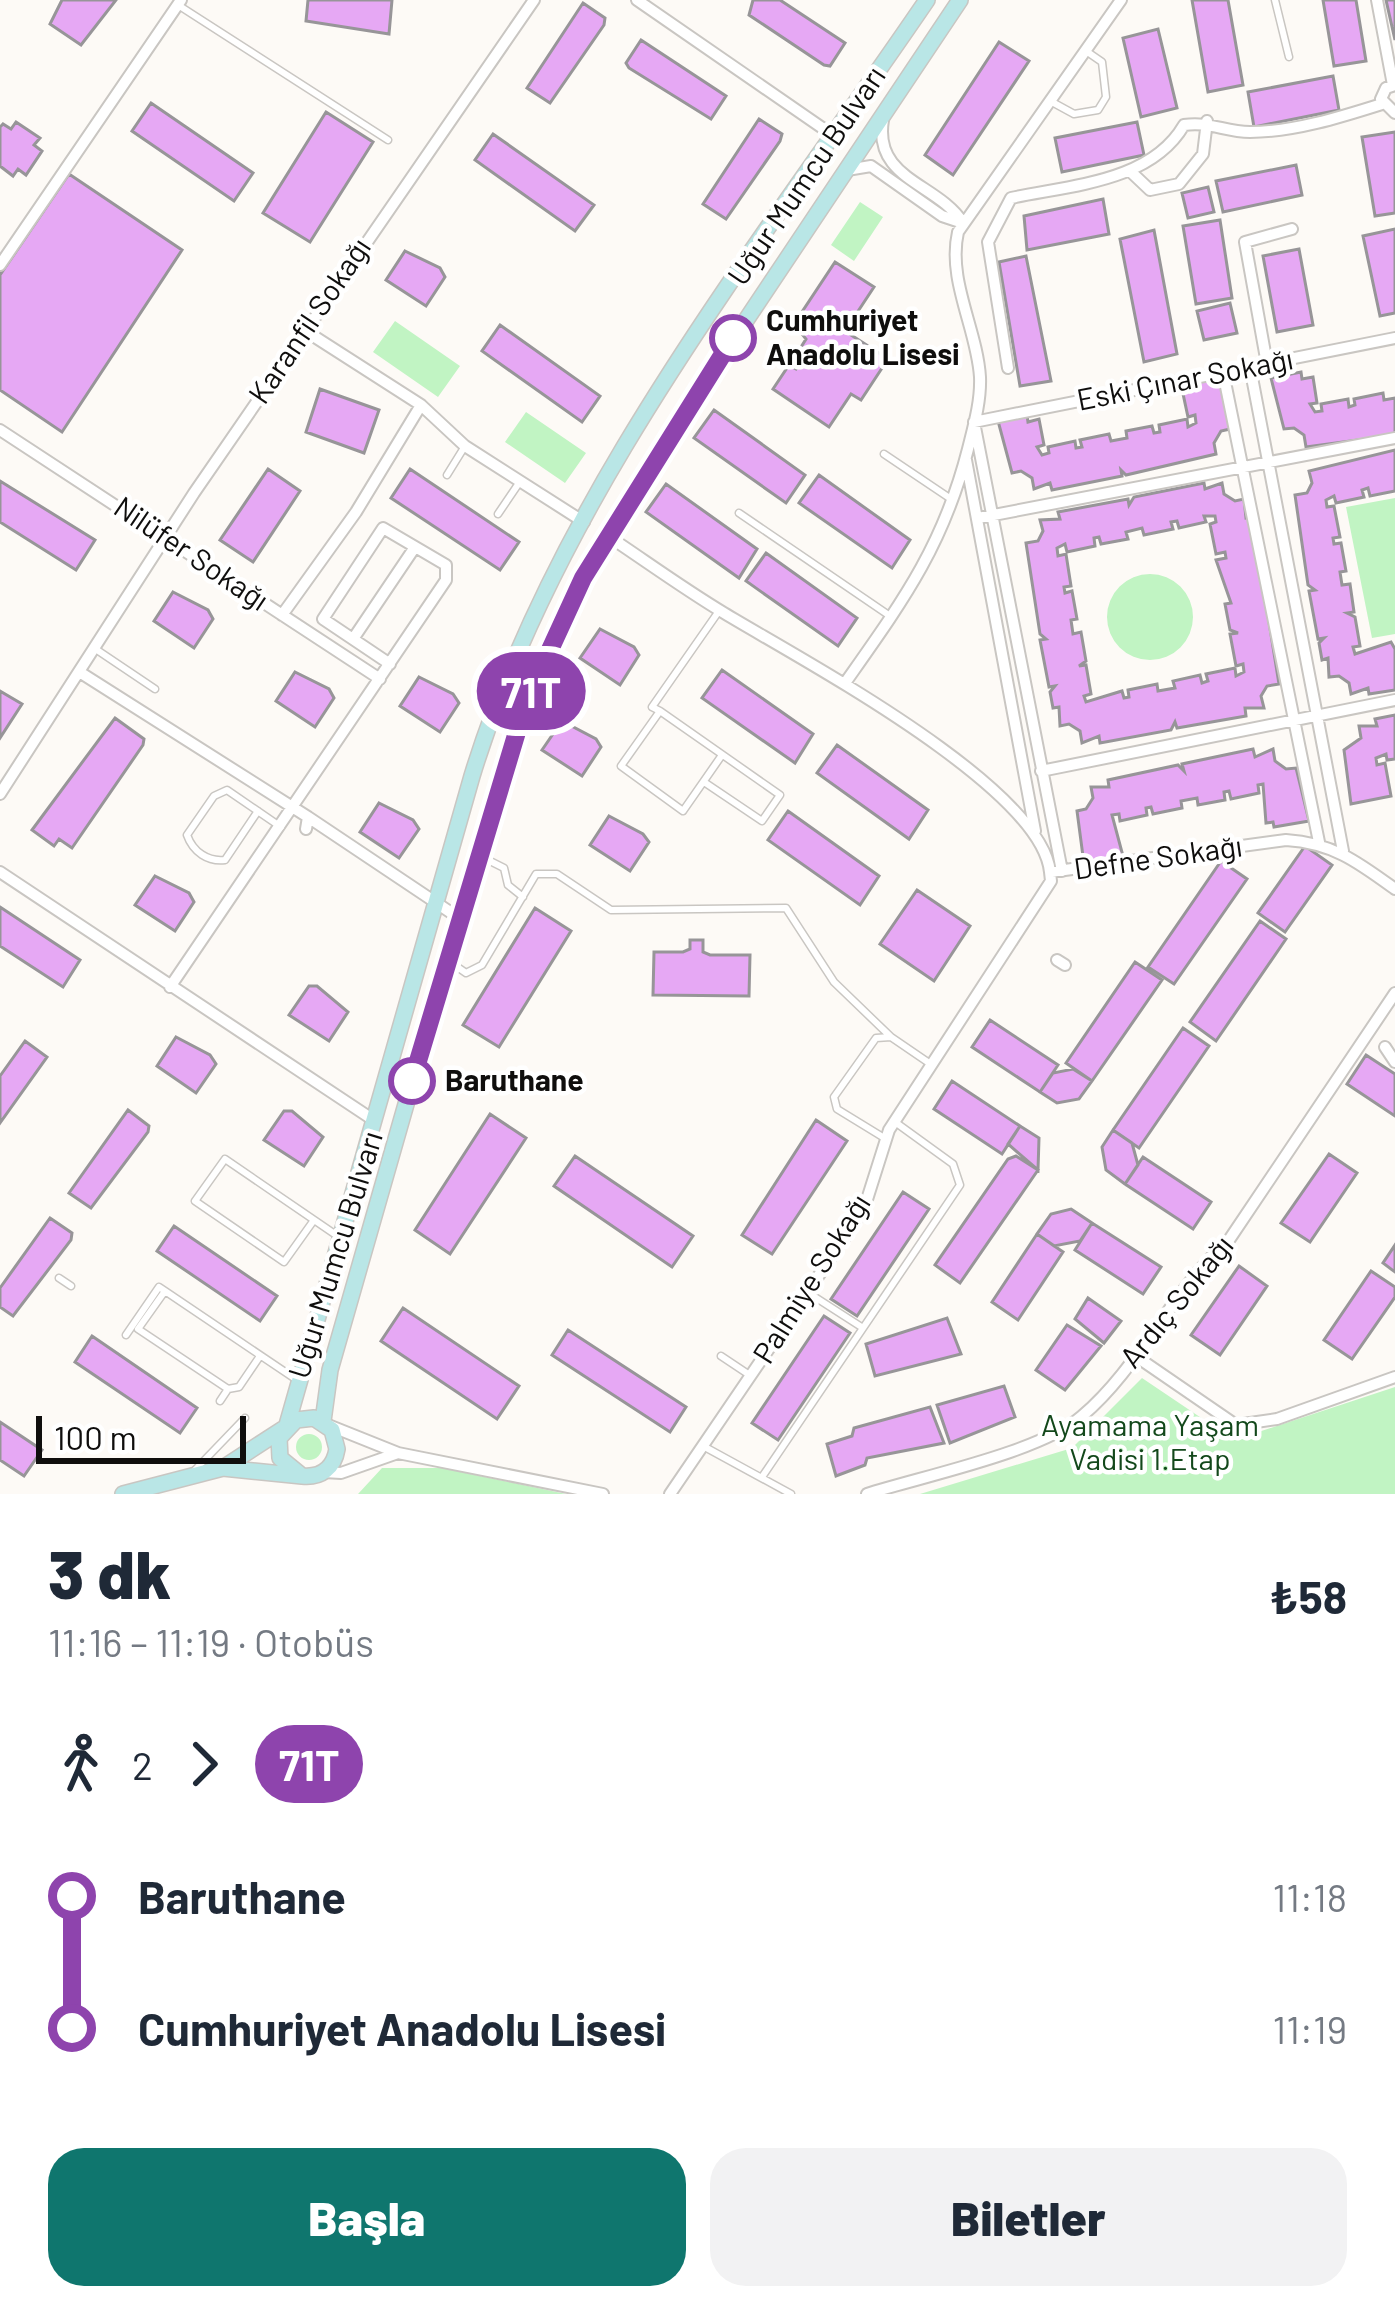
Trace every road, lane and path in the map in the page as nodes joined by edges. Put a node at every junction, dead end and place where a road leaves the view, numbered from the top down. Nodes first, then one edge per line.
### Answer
1 (534, 0) edge
2 (637, 0) edge
3 (927, 0) edge
4 (960, 0) edge
5 (1121, 0) edge
6 (1275, 0) edge
7 (1377, 0) edge
8 (179, 2) edge
9 (1086, 51) junction
10 (1288, 57) dead end
11 (1394, 85) edge
12 (1052, 102) junction
13 (1382, 104) junction
14 (885, 112) junction
15 (1395, 113) edge
16 (1207, 121) junction
17 (834, 136) junction
18 (388, 140) dead end
19 (857, 152) junction
20 (845, 171) junction
21 (1130, 172) junction
22 (963, 223) junction
23 (1292, 229) dead end
24 (0, 266) edge
25 (304, 330) junction
26 (1395, 338) edge
27 (1267, 364) junction
28 (1250, 367) junction
29 (1008, 368) dead end
30 (1223, 372) junction
31 (421, 405) junction
32 (974, 422) junction
33 (0, 430) edge
34 (1395, 438) edge
35 (465, 446) junction
36 (884, 454) dead end
37 (966, 457) junction
38 (1269, 460) junction
39 (1241, 465) junction
40 (447, 475) dead end
41 (519, 483) junction
42 (953, 501) junction
43 (740, 513) dead end
44 (498, 514) dead end
45 (994, 514) junction
46 (978, 518) junction
47 (584, 522) junction
48 (167, 536) junction
49 (608, 536) junction
50 (415, 547) junction
51 (720, 610) junction
52 (282, 615) junction
53 (891, 617) junction
54 (353, 639) junction
55 (97, 650) junction
56 (390, 664) junction
57 (82, 673) junction
58 (380, 679) junction
59 (845, 683) junction
60 (154, 689) dead end
61 (1395, 700) edge
62 (660, 711) junction
63 (1319, 715) junction
64 (1297, 721) junction
65 (722, 754) junction
66 (1045, 770) junction
67 (1026, 773) junction
68 (704, 782) junction
69 (0, 794) edge
70 (295, 808) junction
71 (258, 812) junction
72 (281, 827) junction
73 (1035, 834) junction
74 (1319, 842) junction
75 (1343, 851) junction
76 (488, 860) dead end
77 (0, 872) edge
78 (1056, 872) junction
79 (1395, 889) edge
80 (523, 897) junction
81 (436, 903) junction
82 (459, 918) junction
83 (447, 961) junction
84 (170, 987) junction
85 (1395, 993) edge
86 (891, 1037) junction
87 (1395, 1047) edge
88 (1395, 1062) edge
89 (932, 1064) junction
90 (376, 1121) junction
91 (895, 1122) junction
92 (887, 1139) junction
93 (314, 1220) junction
94 (341, 1238) junction
95 (58, 1278) dead end
96 (71, 1286) dead end
97 (165, 1291) junction
98 (807, 1292) junction
99 (863, 1328) junction
100 (126, 1335) dead end
101 (1134, 1355) junction
102 (260, 1356) junction
103 (721, 1356) dead end
104 (751, 1376) junction
105 (1395, 1377) edge
106 (298, 1381) junction
107 (228, 1389) junction
108 (220, 1401) dead end
109 (245, 1418) dead end
110 (326, 1423) junction
111 (285, 1427) junction
112 (703, 1446) junction
113 (398, 1454) junction
114 (224, 1468) junction
115 (324, 1472) junction
116 (188, 1477) junction
117 (302, 1477) junction
118 (762, 1477) junction
119 (123, 1494) edge
120 (603, 1494) edge
121 (670, 1494) edge
122 (791, 1494) edge
123 (867, 1494) edge

1 - 25 street, Karanfil Sokağı
2 - 17 street
3 - 17 main road, Uğur Mumcu Bulvarı
4 - 14 main road, Uğur Mumcu Bulvarı
5 - 9 street
6 - 10 lane
7 - 11 street
8 - 18 lane
8 - 24 street
9 - 12 street
9 - 12 lane
11 - 13 street
12 - 22 street
13 - 15 street
13 - 16 street
14 - 19 main road, Uğur Mumcu Bulvarı
14 - 22 street
16 - 21 street
16 - 21 street
17 - 19 main road
17 - 47 main road, Uğur Mumcu Bulvarı
19 - 20 main road, Uğur Mumcu Bulvarı
20 - 22 street
20 - 49 main road, Uğur Mumcu Bulvarı
21 - 29 street
22 - 32 street
23 - 27 street
25 - 31 street
25 - 48 street, Karanfil Sokağı
26 - 27 street, Eski Çınar Sokağı
27 - 28 street, Eski Çınar Sokağı
28 - 30 street, Eski Çınar Sokağı
28 - 38 street
30 - 32 street, Eski Çınar Sokağı
30 - 39 street
31 - 35 street
31 - 52 street
32 - 37 street
32 - 45 street
33 - 48 street, Nilüfer Sokağı
34 - 38 street
35 - 40 lane
35 - 41 street
36 - 42 lane
37 - 42 street
37 - 46 street
38 - 39 street
38 - 63 street
39 - 45 street
39 - 64 street
41 - 44 lane
41 - 47 street
42 - 53 street
43 - 53 lane
45 - 46 street
45 - 66 street
46 - 67 street
47 - 49 main road
47 - 81 main road, Uğur Mumcu Bulvarı
48 - 52 street, Nilüfer Sokağı
48 - 55 street, Karanfil Sokağı
49 - 51 street, Defne Sokağı
49 - 82 main road, Uğur Mumcu Bulvarı
50 - 54 street
50 - 54 street
50 - 56 street
51 - 59 street, Defne Sokağı
51 - 62 lane
52 - 58 street, Nilüfer Sokağı
53 - 59 street
54 - 56 street
55 - 57 street, Karanfil Sokağı
55 - 60 lane
56 - 58 street
57 - 69 street, Karanfil Sokağı
57 - 70 street
58 - 70 street
59 - 73 street, Defne Sokağı
61 - 63 street
62 - 65 lane
62 - 68 lane
63 - 64 street
63 - 75 street
64 - 66 street
64 - 74 street
65 - 68 lane
65 - 68 lane
66 - 67 street
66 - 78 street
67 - 73 street
70 - 72 street
70 - 81 street
71 - 71 lane
71 - 72 lane
72 - 84 street
73 - 78 street, Defne Sokağı
74 - 75 street, Defne Sokağı
74 - 78 street, Defne Sokağı
75 - 79 street, Defne Sokağı
76 - 80 lane
77 - 84 street
78 - 89 street, Palmiye Sokağı
80 - 83 lane
80 - 86 lane
81 - 82 street
81 - 90 main road, Uğur Mumcu Bulvarı
82 - 83 main road, Uğur Mumcu Bulvarı
83 - 110 main road, Uğur Mumcu Bulvarı
84 - 90 street
85 - 101 street, Ardıç Sokağı
86 - 89 lane
86 - 92 lane
87 - 88 street
89 - 91 street, Palmiye Sokağı
90 - 94 main road, Uğur Mumcu Bulvarı
91 - 92 street, Palmiye Sokağı
91 - 99 lane
92 - 98 street, Palmiye Sokağı
93 - 93 lane
93 - 94 lane
94 - 106 main road, Uğur Mumcu Bulvarı
95 - 96 lane
97 - 100 lane
97 - 102 lane
97 - 107 lane
98 - 99 lane
98 - 104 street, Palmiye Sokağı
99 - 118 lane
101 - 105 street
101 - 123 street, Ardıç Sokağı
102 - 106 lane
102 - 107 lane
103 - 104 lane
104 - 112 street, Palmiye Sokağı
106 - 111 main road, Uğur Mumcu Bulvarı
107 - 108 lane
109 - 116 lane
110 - 111 main road
110 - 113 street
110 - 115 main road
111 - 114 main road
111 - 117 main road
112 - 118 lane
112 - 121 street, Palmiye Sokağı
113 - 115 street
113 - 120 street
114 - 116 main road
114 - 117 main road
115 - 117 main road
116 - 119 main road
118 - 122 lane

